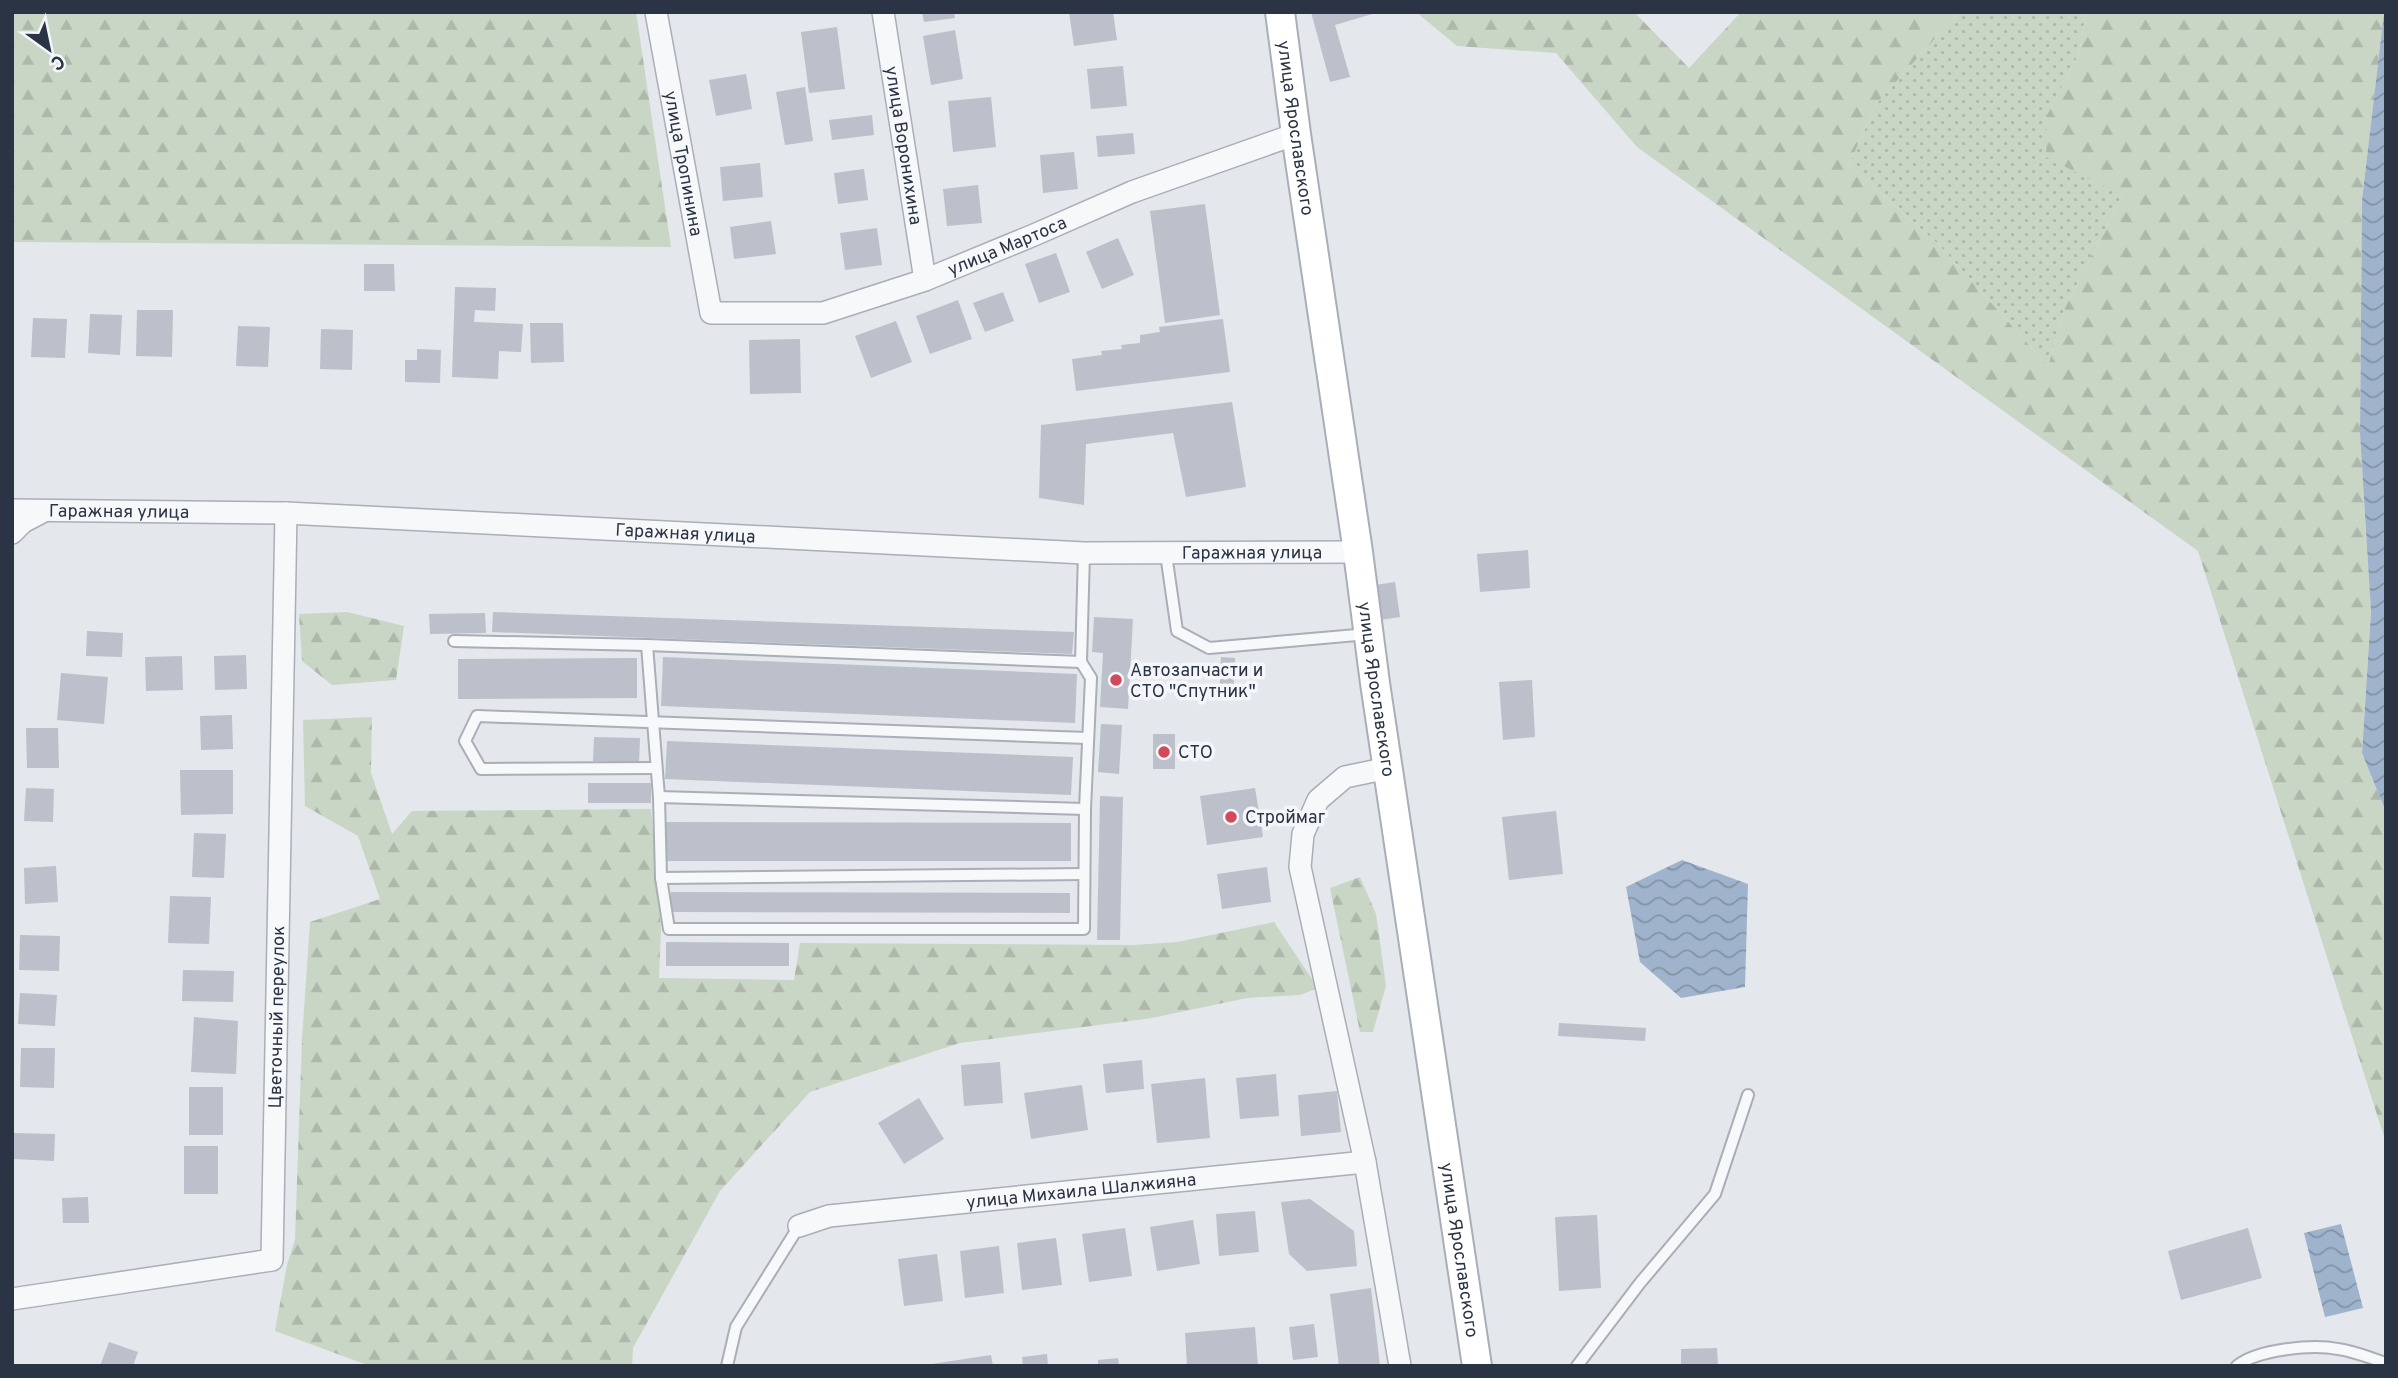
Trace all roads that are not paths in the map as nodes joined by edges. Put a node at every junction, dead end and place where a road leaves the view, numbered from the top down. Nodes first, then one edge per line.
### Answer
1 (656, 12) edge
2 (883, 12) edge
3 (1280, 12) edge
4 (1296, 134) junction
5 (925, 280) junction
6 (711, 313) joint
7 (12, 510) edge
8 (44, 511) junction
9 (286, 513) junction
10 (12, 533) edge
11 (1358, 552) junction
12 (1084, 553) junction
13 (1166, 554) junction
14 (1369, 634) junction
15 (454, 641) dead end
16 (647, 645) junction
17 (1081, 662) junction
18 (652, 722) junction
19 (1087, 738) junction
20 (655, 768) junction
21 (1388, 768) junction
22 (659, 797) junction
23 (1085, 809) junction
24 (1084, 874) junction
25 (661, 877) junction
26 (1748, 1094) dead end
27 (1365, 1162) junction
28 (799, 1226) joint
29 (12, 1299) edge
30 (2386, 1363) edge
31 (727, 1366) edge
32 (1400, 1366) edge
33 (1477, 1366) edge
34 (1577, 1366) edge
35 (2237, 1366) edge

1 - 6 street, улица Тропинина
2 - 5 street, улица Воронихина
3 - 4 street, улица Ярославского
4 - 5 street, улица Мартоса
4 - 11 street, улица Ярославского
5 - 6 street, улица Мартоса
7 - 8 street, Гаражная улица
8 - 9 street, Гаражная улица
8 - 10 street
9 - 12 street, Гаражная улица
9 - 29 street, Цветочный переулок
11 - 13 street, Гаражная улица
11 - 14 street, улица Ярославского
12 - 13 street, Гаражная улица
12 - 17 lane
13 - 14 lane
14 - 21 street, улица Ярославского
15 - 16 lane
16 - 17 lane
16 - 18 lane
17 - 19 lane
18 - 19 lane
18 - 20 lane
18 - 20 lane
19 - 23 lane
20 - 22 lane
21 - 27 street
21 - 33 street, улица Ярославского
22 - 23 lane
22 - 25 lane
23 - 24 lane
24 - 25 lane
24 - 25 lane
26 - 34 lane
27 - 28 street, улица Михаила Шалжияна
27 - 32 street
28 - 31 lane
30 - 35 lane

